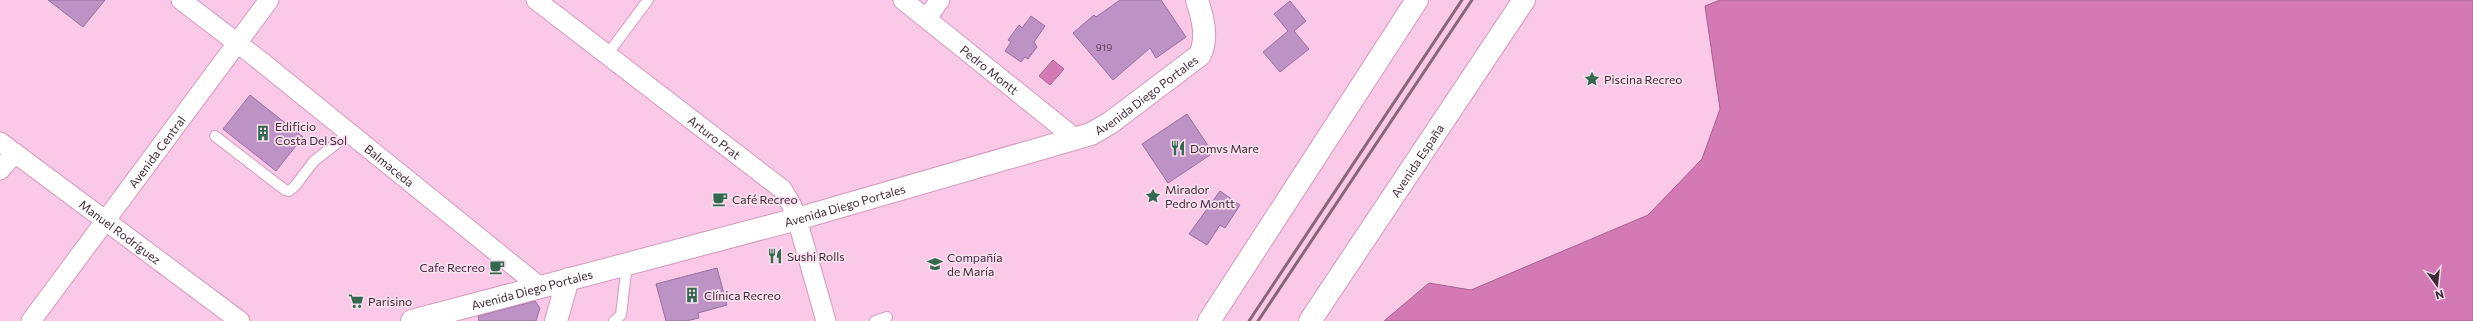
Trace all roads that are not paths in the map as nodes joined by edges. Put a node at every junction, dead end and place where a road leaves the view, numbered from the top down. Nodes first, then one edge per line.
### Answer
1 (181, 0) edge
2 (269, 0) edge
3 (536, 0) edge
4 (648, 0) edge
5 (903, 0) edge
6 (940, 0) edge
7 (1197, 0) edge
8 (1417, 0) edge
9 (1524, 0) edge
10 (927, 18) junction
11 (237, 43) junction
12 (607, 55) junction
13 (350, 133) junction
14 (215, 136) dead end
15 (1076, 138) junction
16 (7, 148) edge
17 (0, 170) edge
18 (797, 219) junction
19 (106, 221) junction
20 (627, 264) junction
21 (568, 279) junction
22 (540, 287) junction
23 (43, 312) edge
24 (887, 317) dead end
25 (31, 321) edge
26 (240, 321) edge
27 (412, 321) edge
28 (556, 321) edge
29 (614, 321) edge
30 (826, 321) edge
31 (875, 321) edge
32 (1209, 321) edge
33 (1310, 321) edge

1 - 11 street, Balmaceda
2 - 11 street, Avenida Central
3 - 12 street, Arturo Prat
4 - 12 lane
5 - 10 street, Pedro Montt
6 - 10 street
7 - 15 street, Avenida Diego Portales
8 - 32 street
9 - 33 street, Avenida España
10 - 15 street, Pedro Montt
11 - 13 street, Balmaceda
11 - 19 street, Avenida Central
12 - 18 street, Arturo Prat
13 - 14 lane
13 - 22 street, Balmaceda
15 - 18 street, Avenida Diego Portales
16 - 17 street
16 - 19 street, Manuel Rodríguez
18 - 20 street, Avenida Diego Portales
18 - 30 street, Arturo Prat
19 - 23 street, Avenida Central
19 - 26 street, Manuel Rodríguez
20 - 21 street, Avenida Diego Portales
20 - 29 lane
21 - 22 street, Avenida Diego Portales
21 - 28 street
22 - 27 street, Avenida Diego Portales
23 - 25 street, Avenida Central
24 - 31 lane

